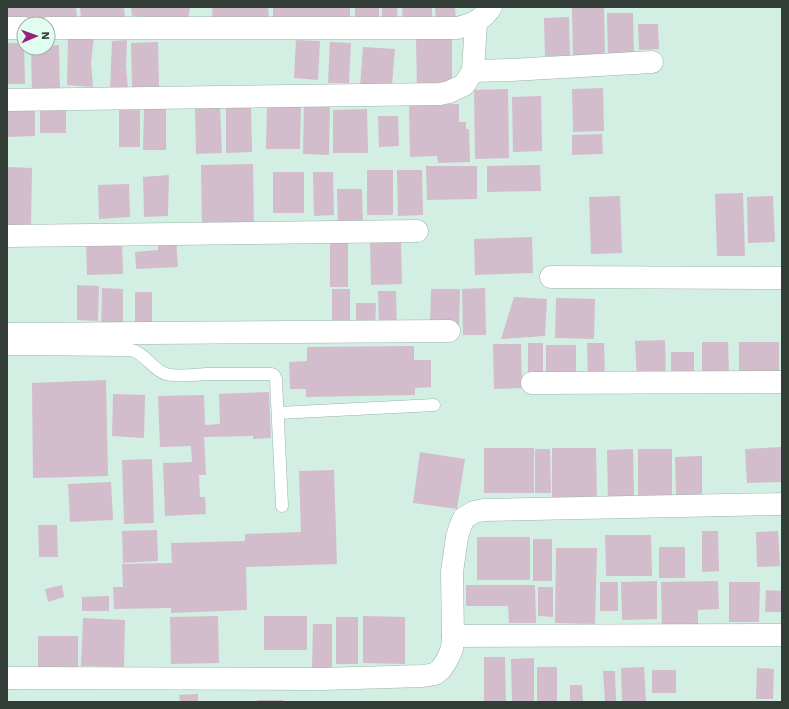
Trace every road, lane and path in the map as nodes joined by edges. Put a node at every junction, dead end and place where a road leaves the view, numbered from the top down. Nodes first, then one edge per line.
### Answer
1 (483, 15) edge
2 (56, 28) edge
3 (652, 62) dead end
4 (473, 71) junction
5 (7, 100) edge
6 (417, 231) dead end
7 (7, 236) edge
8 (551, 277) dead end
9 (782, 278) edge
10 (449, 331) dead end
11 (7, 334) edge
12 (7, 349) edge
13 (782, 382) edge
14 (532, 383) dead end
15 (434, 405) dead end
16 (278, 413) junction
17 (782, 504) edge
18 (282, 506) dead end
19 (782, 635) edge
20 (453, 636) junction
21 (7, 678) edge

1 - 2 street
1 - 4 street
3 - 4 street
4 - 5 street
6 - 7 street
8 - 9 street
10 - 11 street
12 - 16 lane
13 - 14 street
15 - 16 lane
16 - 18 lane
17 - 20 street
19 - 20 street
20 - 21 street

